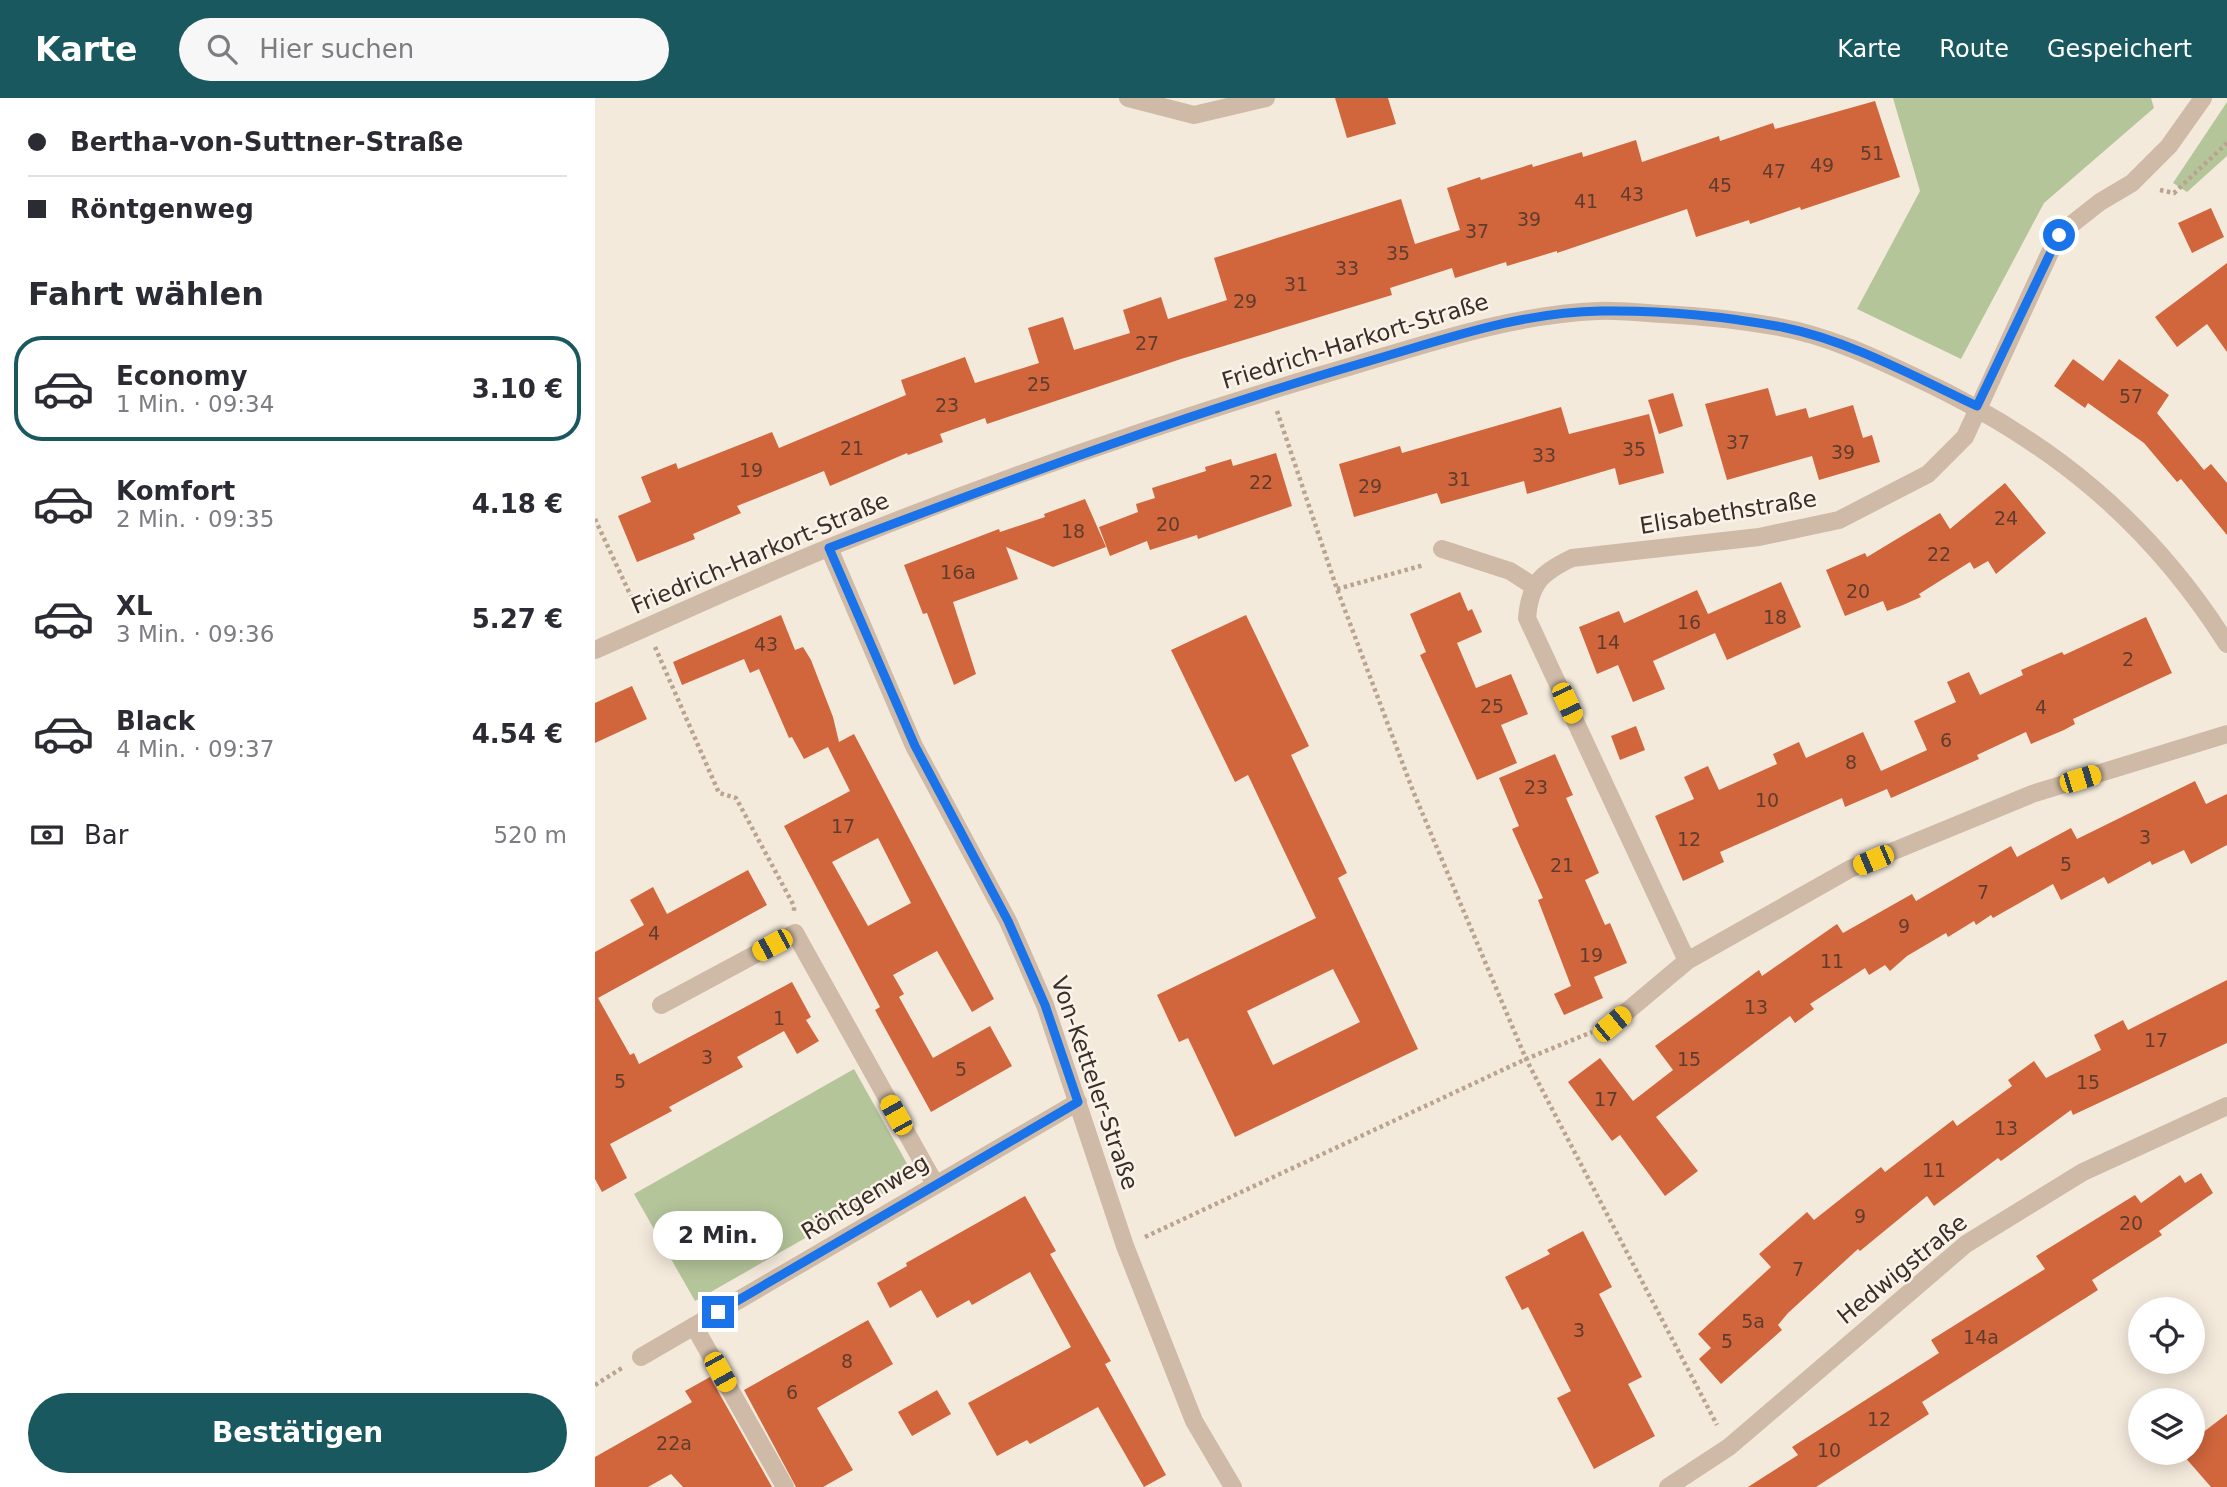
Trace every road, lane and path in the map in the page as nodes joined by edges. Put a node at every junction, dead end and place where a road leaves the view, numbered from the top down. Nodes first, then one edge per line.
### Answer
1 (1128, 98) edge
2 (1266, 98) edge
3 (2203, 98) edge
4 (2227, 143) edge
5 (2132, 183) junction
6 (1270, 391) junction
7 (1977, 406) junction
8 (595, 519) edge
9 (829, 548) junction
10 (1442, 550) joint
11 (1535, 587) junction
12 (1337, 589) junction
13 (646, 627) junction
14 (2227, 644) edge
15 (595, 650) edge
16 (2227, 734) edge
17 (795, 933) junction
18 (1687, 961) junction
19 (661, 1005) dead end
20 (1612, 1024) joint
21 (1526, 1059) junction
22 (1078, 1102) junction
23 (2227, 1106) edge
24 (935, 1184) junction
25 (1125, 1246) junction
26 (694, 1326) junction
27 (641, 1357) joint
28 (595, 1385) edge
29 (1729, 1447) junction
30 (785, 1487) edge
31 (1233, 1487) edge
32 (1668, 1487) edge

1 - 2 street
3 - 5 street, Elisabethstraße
4 - 5 path
5 - 7 street, Elisabethstraße
6 - 7 street, Friedrich-Harkort-Straße
6 - 9 street, Friedrich-Harkort-Straße
6 - 12 path
7 - 11 street, Elisabethstraße
7 - 14 street, Friedrich-Harkort-Straße
8 - 13 path
9 - 13 street, Friedrich-Harkort-Straße
9 - 22 street, Von-Ketteler-Straße
10 - 11 street
10 - 12 path
11 - 18 street
12 - 21 path
13 - 15 street, Friedrich-Harkort-Straße
13 - 17 path
16 - 18 street
17 - 19 street
17 - 24 street
18 - 20 street
20 - 21 path
21 - 25 path
21 - 29 path
22 - 24 street, Röntgenweg
22 - 25 street, Von-Ketteler-Straße
23 - 29 street, Hedwigstraße
24 - 26 street, Röntgenweg
25 - 31 street, Von-Ketteler-Straße
26 - 27 street, Röntgenweg
26 - 30 street
27 - 28 path
29 - 32 street, Hedwigstraße

